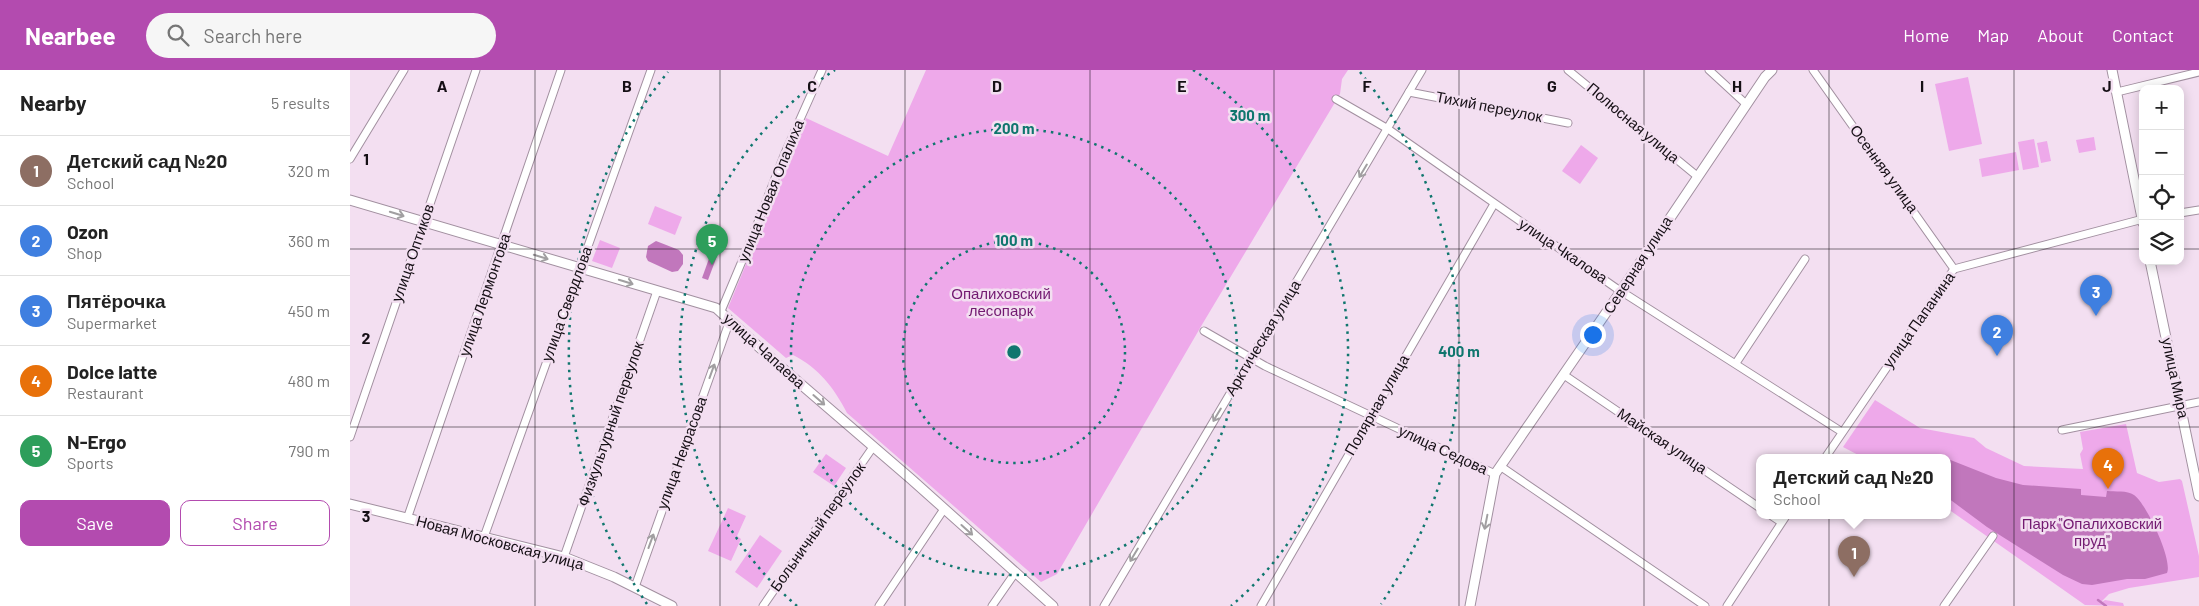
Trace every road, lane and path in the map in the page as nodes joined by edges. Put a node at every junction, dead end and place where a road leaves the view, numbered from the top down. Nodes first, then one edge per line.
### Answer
1 (404, 70) edge
2 (476, 70) edge
3 (561, 70) edge
4 (651, 70) edge
5 (822, 70) edge
6 (1422, 70) edge
7 (1568, 70) edge
8 (1709, 70) edge
9 (1772, 70) edge
10 (1813, 70) edge
11 (2112, 70) edge
12 (2199, 72) edge
13 (1409, 92) junction
14 (2116, 92) junction
15 (1336, 99) dead end
16 (1746, 104) junction
17 (1568, 123) dead end
18 (1388, 129) junction
19 (350, 159) edge
20 (1697, 176) junction
21 (350, 200) edge
22 (1494, 204) junction
23 (2199, 210) edge
24 (2184, 212) edge
25 (2142, 220) edge
26 (423, 222) junction
27 (2139, 222) edge
28 (502, 245) junction
29 (1805, 259) dead end
30 (2151, 265) edge
31 (580, 268) junction
32 (1954, 269) junction
33 (658, 291) junction
34 (1621, 291) junction
35 (721, 311) junction
36 (730, 320) junction
37 (1204, 330) dead end
38 (1251, 358) junction
39 (1736, 363) junction
40 (1564, 375) junction
41 (2199, 402) edge
42 (2181, 405) junction
43 (1370, 415) junction
44 (2062, 430) dead end
45 (1842, 432) junction
46 (350, 437) edge
47 (873, 447) junction
48 (1828, 454) edge
49 (1497, 470) junction
50 (2199, 496) edge
51 (350, 504) edge
52 (1756, 505) edge
53 (944, 509) junction
54 (407, 519) junction
55 (1784, 519) edge
56 (1993, 536) dead end
57 (484, 538) junction
58 (564, 557) junction
59 (1015, 573) junction
60 (635, 587) junction
61 (672, 606) edge
62 (764, 606) edge
63 (879, 606) edge
64 (992, 606) edge
65 (1053, 606) edge
66 (1104, 606) edge
67 (1261, 606) edge
68 (1470, 606) edge
69 (1705, 606) edge
70 (1727, 606) edge
71 (1944, 606) edge

1 - 19 street
2 - 26 street, улица Оптиков
3 - 28 street, улица Лермонтова
4 - 31 street, улица Свердлова
5 - 35 street, улица Новая Опалиха
6 - 13 street, Арктическая улица
7 - 20 street, Полюсная улица
8 - 16 street
9 - 16 street, Северная улица
10 - 32 street, Осенняя улица
11 - 14 street
12 - 14 street
13 - 17 street, Тихий переулок
13 - 18 street, Арктическая улица
14 - 25 street
15 - 18 street, улица Чкалова
16 - 20 street, Северная улица
18 - 22 street, улица Чкалова
18 -> 38 street, Арктическая улица
20 - 34 street, Северная улица
21 -> 26 street, улица Чапаева
22 - 34 street, улица Чкалова
22 - 43 street, Полярная улица
23 - 24 street
26 - 28 street, улица Чапаева
26 - 46 street, улица Оптиков
27 - 32 street, улица Папанина
28 -> 31 street, улица Чапаева
28 - 54 street, улица Лермонтова
29 - 39 street
30 - 42 street, улица Мира
31 -> 33 street, улица Чапаева
31 - 57 street, улица Свердлова
32 - 45 street, улица Папанина
33 - 35 street, улица Чапаева
33 - 58 street, Физкультурный переулок
34 - 39 street, улица Чкалова
34 - 40 street, Северная улица
35 - 36 street, улица Чапаева
36 -> 47 street, улица Чапаева
60 -> 36 street, улица Некрасова
37 - 38 street, улица Седова
38 - 43 street, улица Седова
38 -> 66 street, Арктическая улица
39 - 45 street, улица Чкалова
40 - 49 street, Северная улица
40 - 52 street, Майская улица
41 - 42 street
42 - 44 street
42 - 50 street, улица Мира
43 - 49 street, улица Седова
43 - 67 street, Полярная улица
45 - 48 street, улица Папанина
47 - 53 street, улица Чапаева
47 - 62 street, Больничный переулок
49 -> 68 street, Северная улица
49 - 69 street, улица Седова
51 - 54 street, Новая Московская улица
53 -> 59 street, улица Чапаева
53 - 63 street
54 - 57 street, Новая Московская улица
55 - 70 street
56 - 71 street
57 - 58 street, Новая Московская улица
58 - 60 street, Новая Московская улица
59 - 64 street
59 - 65 street, улица Чапаева
60 - 61 street, Новая Московская улица

